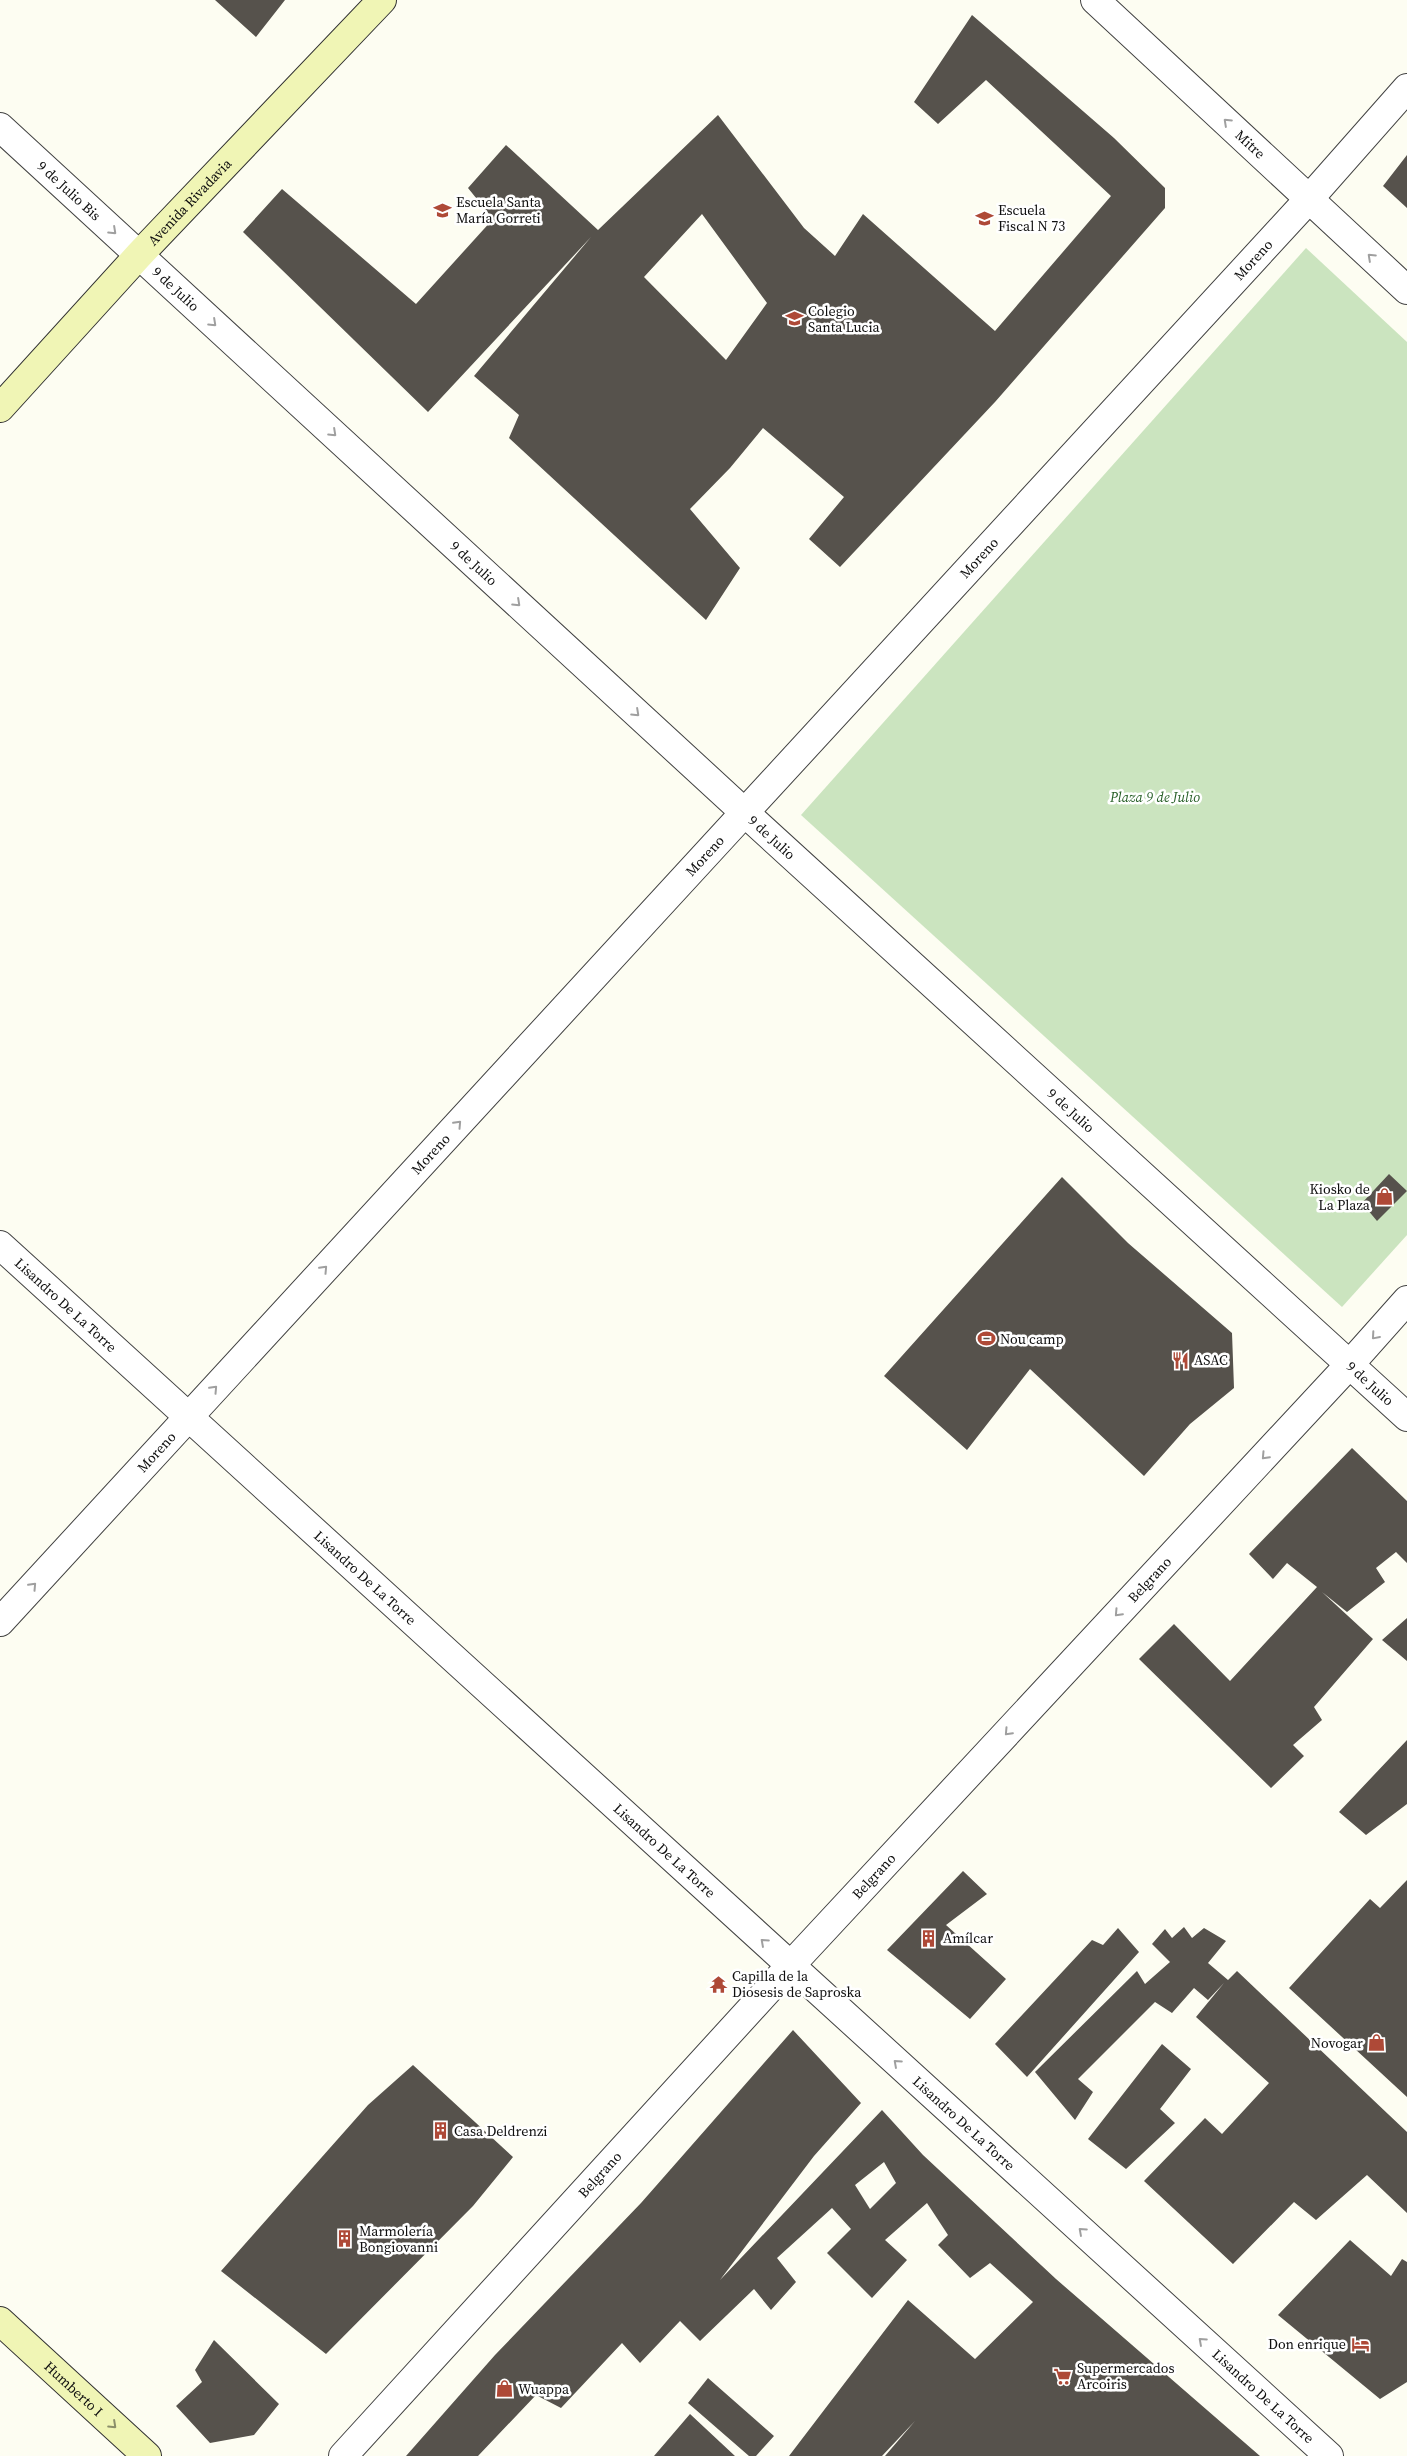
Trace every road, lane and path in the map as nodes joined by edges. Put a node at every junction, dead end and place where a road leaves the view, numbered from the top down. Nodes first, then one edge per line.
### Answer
1 (382, 0) edge
2 (1095, 0) edge
3 (1407, 88) edge
4 (0, 127) edge
5 (1309, 199) junction
6 (139, 255) junction
7 (1407, 290) edge
8 (0, 408) edge
9 (744, 812) junction
10 (0, 1244) edge
11 (1407, 1300) edge
12 (1350, 1364) junction
13 (188, 1416) junction
14 (1407, 1417) edge
15 (0, 1622) edge
16 (790, 1966) junction
17 (0, 2321) edge
18 (147, 2456) edge
19 (343, 2456) edge
20 (1329, 2456) edge

1 - 6 main road, Avenida Rivadavia
5 -> 2 street, Mitre
3 - 5 street, Moreno
4 -> 6 street, 9 de Julio Bis
7 -> 5 street, Mitre
5 - 9 street, Moreno
6 - 8 main road, Avenida Rivadavia
6 -> 9 street, 9 de Julio
9 - 12 street, 9 de Julio
13 -> 9 street, Moreno
10 - 13 street, Lisandro De La Torre
11 -> 12 street, Belgrano
12 - 14 street, 9 de Julio
12 -> 16 street, Belgrano
15 -> 13 street, Moreno
16 -> 13 street, Lisandro De La Torre
16 - 19 street, Belgrano
20 -> 16 street, Lisandro De La Torre
17 -> 18 main road, Humberto I

